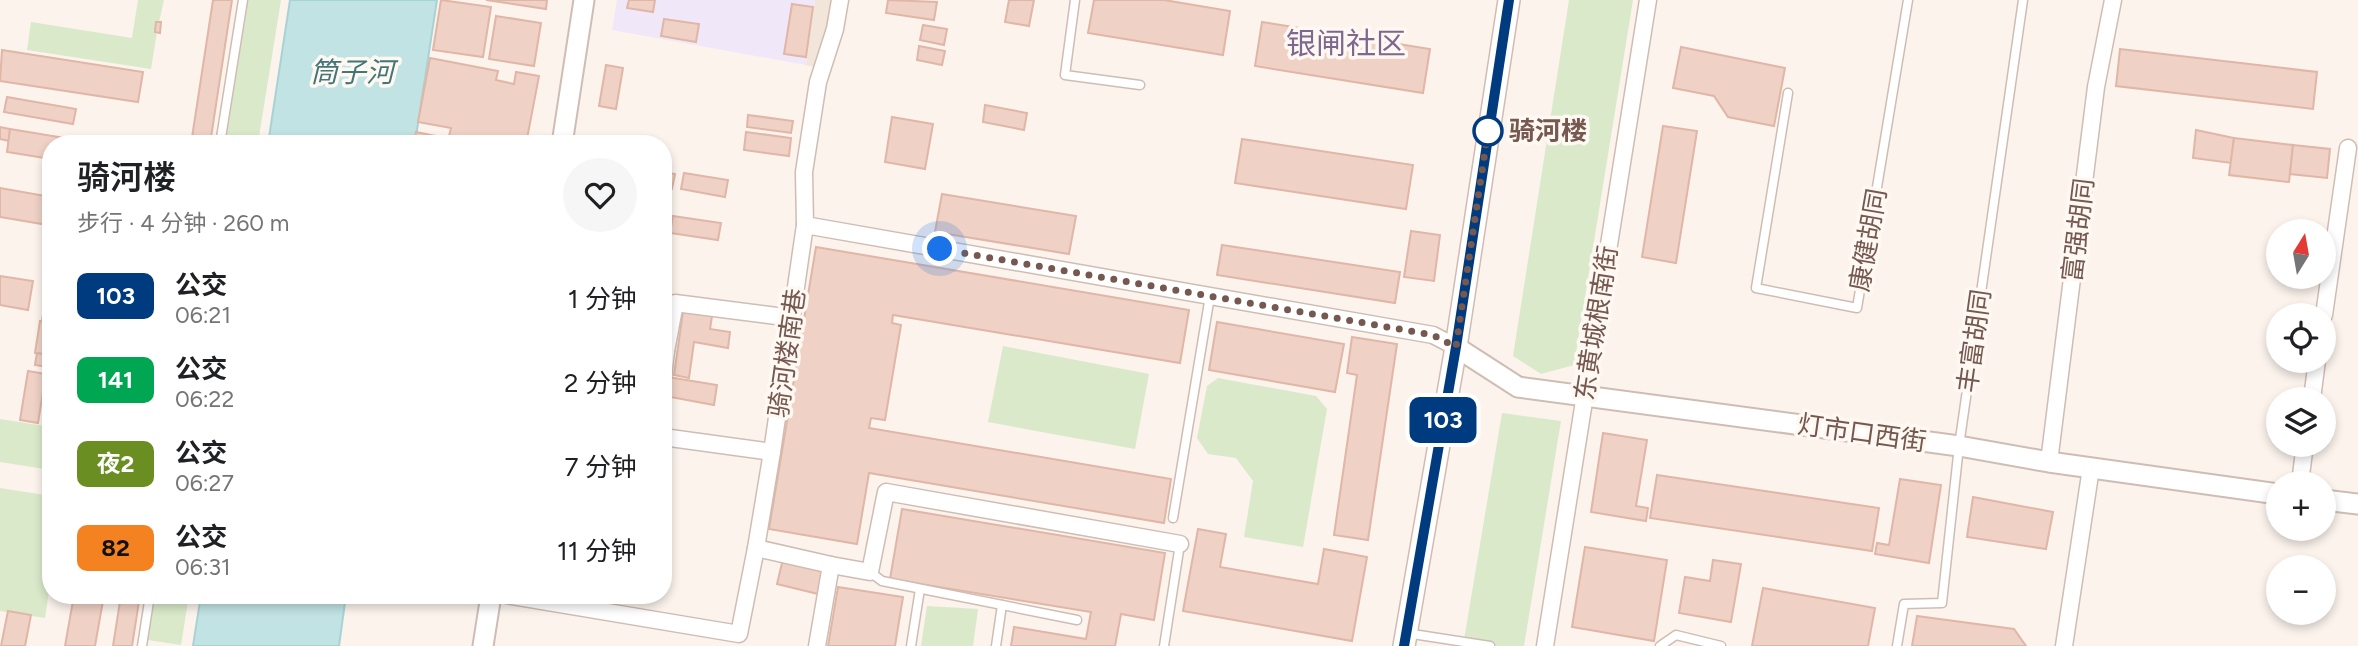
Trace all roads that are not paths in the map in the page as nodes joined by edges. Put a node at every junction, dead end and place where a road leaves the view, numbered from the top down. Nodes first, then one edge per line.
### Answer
1 (243, 0) edge
2 (584, 0) edge
3 (840, 0) edge
4 (1075, 0) edge
5 (1509, 0) edge
6 (1648, 0) edge
7 (1908, 0) edge
8 (2023, 0) edge
9 (2113, 0) edge
10 (1140, 85) dead end
11 (1788, 93) dead end
12 (221, 135) edge
13 (563, 135) edge
14 (2348, 148) dead end
15 (805, 225) junction
16 (1210, 296) junction
17 (2326, 303) edge
18 (672, 317) edge
19 (792, 318) junction
20 (1456, 347) junction
21 (1584, 397) junction
22 (672, 438) edge
23 (1959, 446) junction
24 (772, 452) junction
25 (2049, 462) junction
26 (2091, 468) junction
27 (2266, 492) edge
28 (2336, 501) edge
29 (2358, 504) edge
30 (1173, 518) dead end
31 (1180, 544) joint
32 (756, 548) junction
33 (831, 565) junction
34 (870, 572) junction
35 (920, 589) junction
36 (149, 604) edge
37 (490, 604) edge
38 (560, 604) edge
39 (1002, 605) junction
40 (1077, 620) dead end
41 (1405, 639) edge
42 (142, 646) edge
43 (483, 646) edge
44 (817, 646) edge
45 (911, 646) edge
46 (996, 646) edge
47 (1164, 646) edge
48 (1490, 646) edge
49 (1545, 646) edge
50 (1660, 646) edge
51 (1721, 646) edge
52 (1897, 646) edge
53 (2064, 646) edge

1 - 12 lane
2 - 13 street
3 - 15 street, 骑河楼南巷
4 - 10 lane
5 - 20 main road
6 - 21 street, 东黄城根南街
7 - 11 lane, 康健胡同
8 - 23 lane, 丰富胡同
9 - 25 street, 富强胡同
14 - 17 street
15 - 16 street
15 - 19 street, 骑河楼南巷
16 - 20 street
16 - 30 lane
18 - 19 street
19 - 24 street, 骑河楼南巷
20 - 21 street, 灯市口西街
20 - 41 main road
21 - 23 street, 灯市口西街
21 - 49 street, 东黄城根南街
22 - 24 street
23 - 25 street, 灯市口西街
23 - 52 lane, 丰富胡同
24 - 32 street, 骑河楼南巷
25 - 26 street, 灯市口西街
26 - 27 street, 灯市口西街
26 - 53 street
28 - 29 street
31 - 34 street
31 - 47 lane
32 - 33 street
32 - 38 street, 骑河楼南巷
33 - 34 street
33 - 44 street
34 - 35 lane
35 - 39 lane
35 - 45 lane
36 - 42 lane
37 - 43 street
39 - 40 lane
39 - 46 lane
41 - 48 lane
50 - 51 lane

